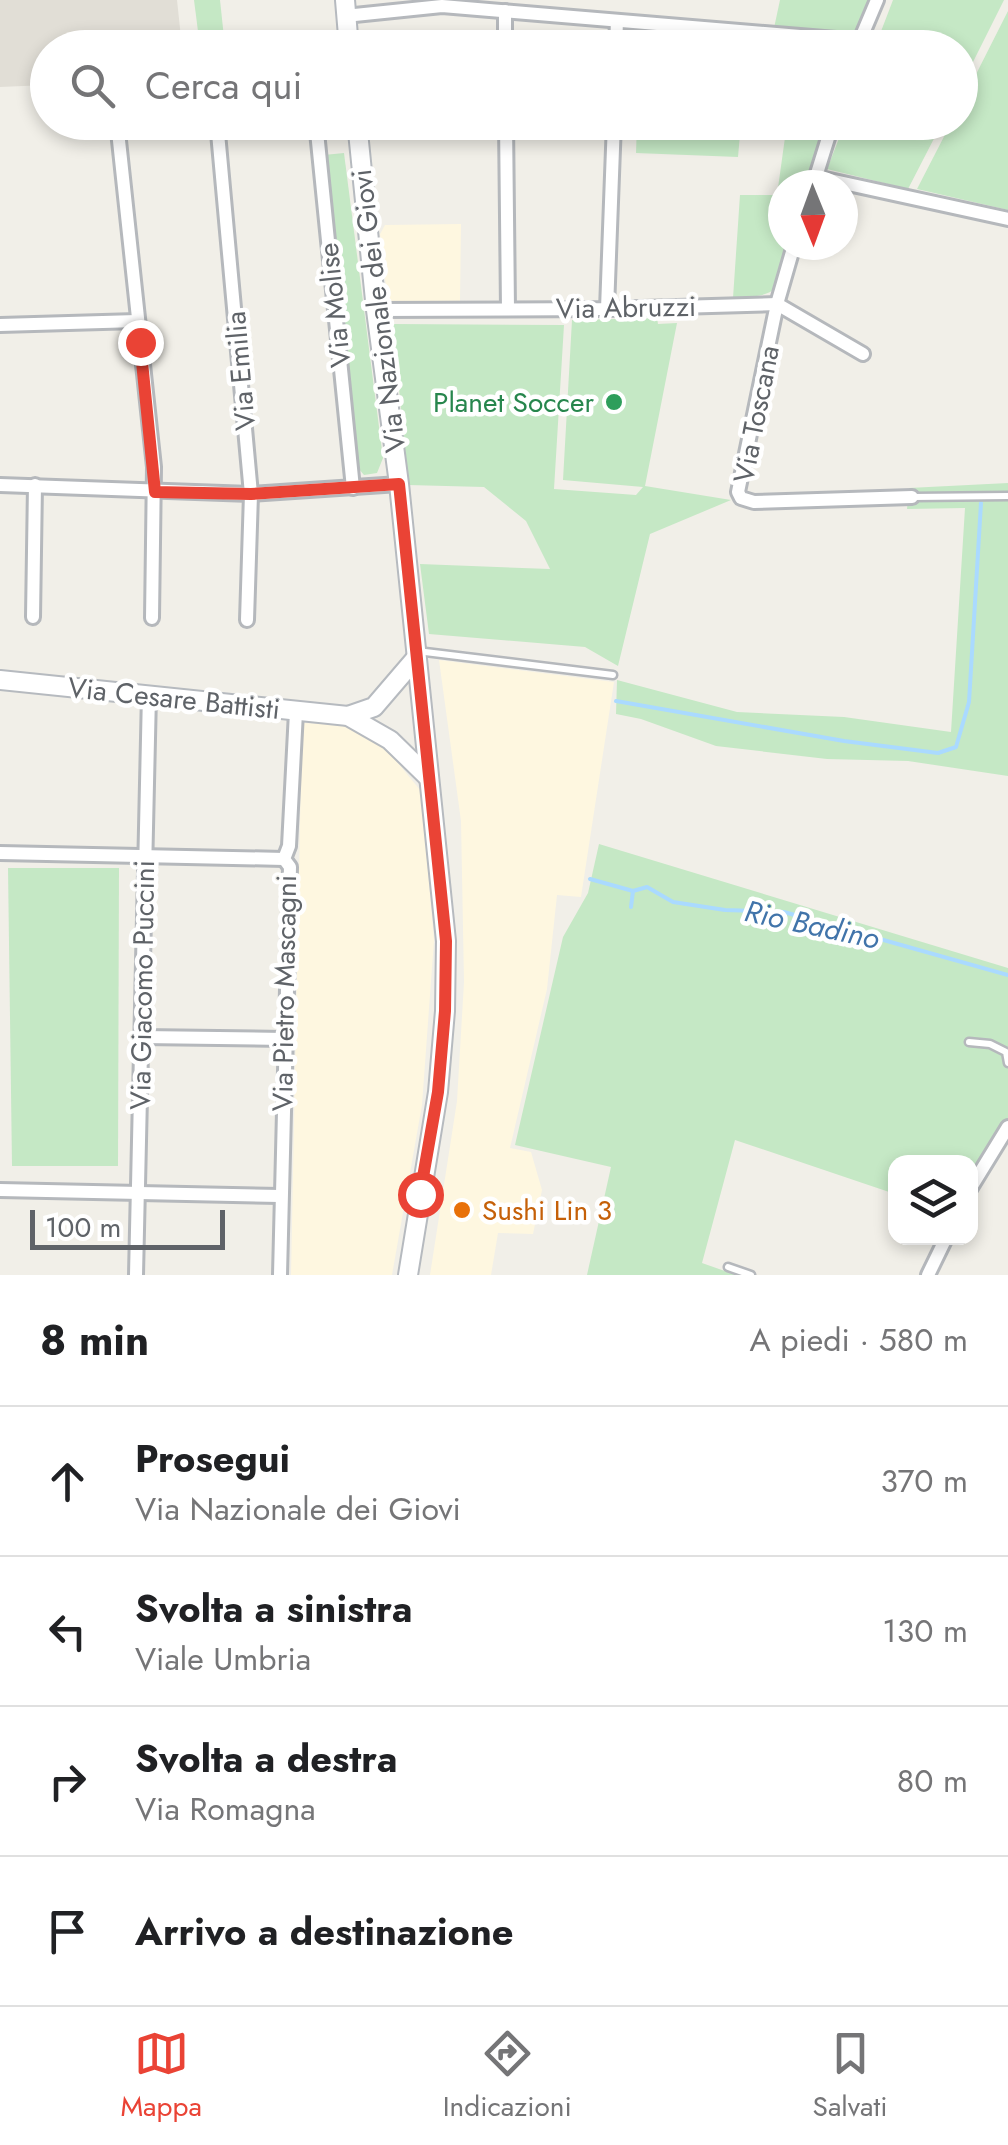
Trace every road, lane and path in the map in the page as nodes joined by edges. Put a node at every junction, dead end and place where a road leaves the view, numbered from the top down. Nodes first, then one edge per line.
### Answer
1 (877, 0) edge
2 (344, 5) edge
3 (504, 12) junction
4 (617, 20) junction
5 (347, 30) edge
6 (504, 30) edge
7 (617, 30) edge
8 (717, 30) edge
9 (864, 30) edge
10 (119, 140) edge
11 (219, 140) edge
12 (318, 140) edge
13 (359, 140) edge
14 (506, 140) edge
15 (613, 140) edge
16 (828, 140) edge
17 (818, 170) edge
18 (858, 190) edge
19 (1008, 219) edge
20 (790, 260) edge
21 (777, 304) junction
22 (608, 309) junction
23 (376, 310) junction
24 (508, 310) junction
25 (137, 321) junction
26 (0, 325) edge
27 (863, 354) dead end
28 (399, 484) junction
29 (0, 485) edge
30 (35, 485) junction
31 (353, 488) junction
32 (155, 492) junction
33 (251, 494) junction
34 (1008, 496) edge
35 (912, 497) joint
36 (33, 618) dead end
37 (152, 618) dead end
38 (247, 620) dead end
39 (416, 654) junction
40 (612, 675) dead end
41 (0, 680) edge
42 (388, 691) junction
43 (149, 694) junction
44 (420, 700) junction
45 (296, 712) junction
46 (348, 716) junction
47 (422, 726) junction
48 (390, 740) junction
49 (428, 777) junction
50 (0, 853) edge
51 (145, 854) junction
52 (284, 859) junction
53 (142, 1036) junction
54 (284, 1040) junction
55 (968, 1042) dead end
56 (1008, 1063) edge
57 (1008, 1128) edge
58 (978, 1176) edge
59 (0, 1190) edge
60 (137, 1191) junction
61 (279, 1196) junction
62 (943, 1245) edge
63 (728, 1268) dead end
64 (136, 1275) edge
65 (280, 1275) edge
66 (408, 1275) edge
67 (751, 1275) edge
68 (928, 1275) edge

1 - 9 street
2 - 3 street
2 - 5 main road
3 - 4 street
3 - 6 street
4 - 7 street
4 - 8 street
10 - 25 street
11 - 33 street, Via Emilia
12 - 31 street, Via Molise
13 - 23 main road, Via Nazionale dei Giovi
14 - 24 street
15 - 22 street
16 - 17 street
18 - 19 street
20 - 21 street, Via Toscana
21 - 22 street, Via Abruzzi
21 - 27 street
21 - 35 street, Via Toscana
22 - 24 street, Via Abruzzi
23 - 24 street, Via Abruzzi
23 - 28 main road, Via Nazionale dei Giovi
25 - 26 street
25 - 32 street
28 - 31 street
28 - 39 main road, Via Nazionale dei Giovi
29 - 30 street
30 - 32 street
30 - 36 street
31 - 33 street
32 - 33 street
32 - 37 street
33 - 38 street, Via Emilia
34 - 35 lane, Via Toscana
39 - 40 lane
39 - 42 main road
39 - 44 main road, Via Nazionale dei Giovi
41 - 43 main road, Via Cesare Battisti
42 - 44 main road
42 - 46 main road
43 - 45 main road, Via Cesare Battisti
43 - 51 street, Via Giacomo Puccini
44 - 47 main road, Via Nazionale dei Giovi
45 - 46 main road, Via Cesare Battisti
45 - 52 street, Via Pietro Mascagni
46 - 48 main road, Via Cesare Battisti
47 - 48 main road
47 - 49 main road, Via Nazionale dei Giovi
48 - 49 main road, Via Cesare Battisti
49 - 66 main road, Via Nazionale dei Giovi
50 - 51 street
51 - 52 street
51 - 53 street, Via Giacomo Puccini
52 - 54 street, Via Pietro Mascagni
53 - 54 street
53 - 60 street, Via Giacomo Puccini
54 - 61 street, Via Pietro Mascagni
55 - 56 lane
57 - 58 street
59 - 60 street
60 - 61 street
60 - 64 street, Via Giacomo Puccini
61 - 65 street, Via Pietro Mascagni
62 - 68 street
63 - 67 lane

